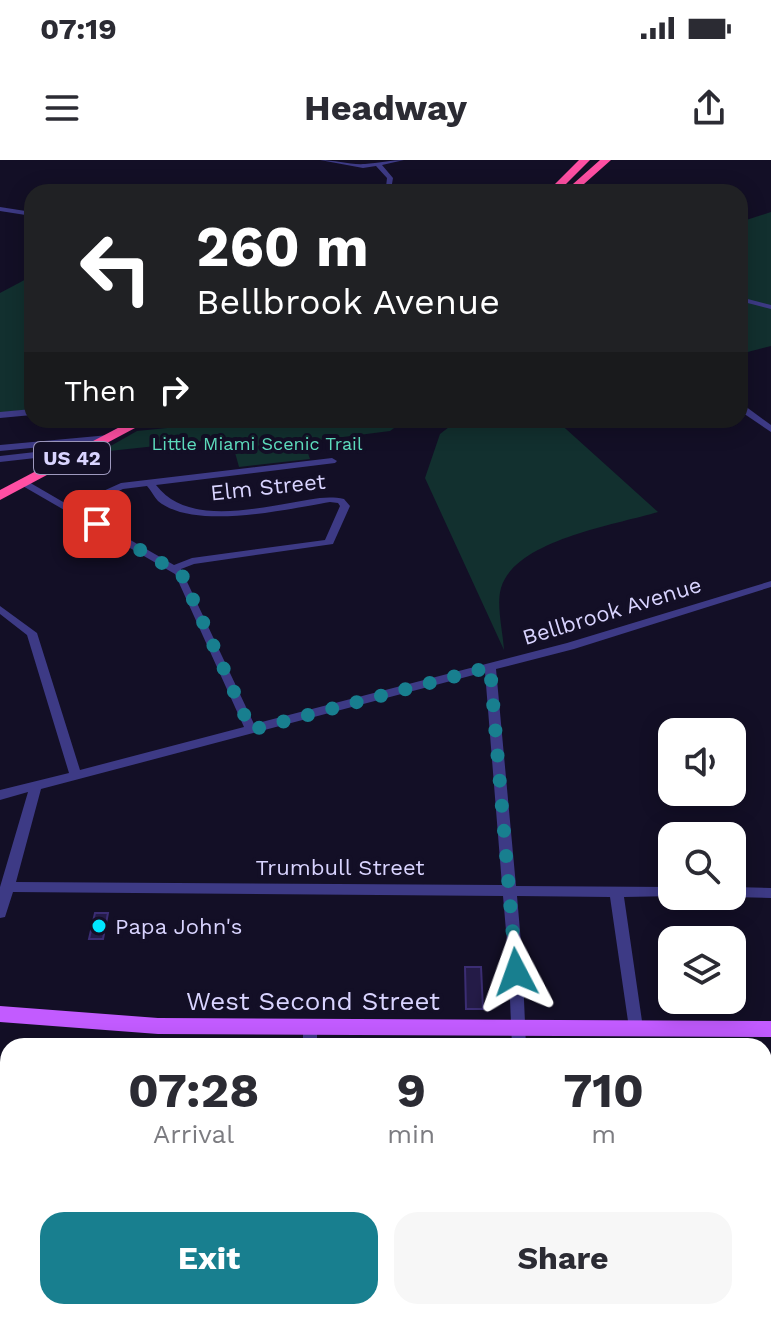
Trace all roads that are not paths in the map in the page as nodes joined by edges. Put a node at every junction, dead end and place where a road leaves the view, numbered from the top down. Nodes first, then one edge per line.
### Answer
1 (323, 160) edge
2 (401, 160) edge
3 (585, 160) edge
4 (606, 160) edge
5 (379, 165) junction
6 (388, 184) edge
7 (560, 184) edge
8 (578, 184) edge
9 (0, 209) edge
10 (24, 213) edge
11 (748, 301) edge
12 (771, 307) edge
13 (748, 412) edge
14 (24, 413) edge
15 (0, 415) edge
16 (126, 428) edge
17 (771, 429) edge
18 (109, 438) junction
19 (0, 448) edge
20 (78, 454) junction
21 (0, 459) edge
22 (332, 461) dead end
23 (24, 483) junction
24 (150, 483) junction
25 (0, 496) edge
26 (71, 509) junction
27 (175, 568) junction
28 (771, 584) edge
29 (0, 609) edge
30 (490, 667) junction
31 (251, 730) junction
32 (76, 775) junction
33 (36, 786) junction
34 (0, 795) edge
35 (7, 887) junction
36 (509, 890) junction
37 (616, 891) junction
38 (658, 892) edge
39 (746, 892) edge
40 (771, 893) edge
41 (0, 913) edge
42 (0, 1014) edge
43 (636, 1028) junction
44 (771, 1029) edge
45 (310, 1036) edge
46 (518, 1037) edge

1 - 5 street
2 - 5 street
3 - 7 highway
4 - 8 highway
5 - 6 street
9 - 10 street
11 - 12 street
13 - 17 street
14 - 15 street
16 - 18 highway, US 42
18 - 19 street
18 - 20 highway, US 42
20 - 21 street
20 - 23 highway, US 42
22 - 24 street
23 - 25 highway, US 42
23 - 26 street
24 - 26 street
24 - 27 street, Elm Street
26 - 27 street
27 - 31 street
28 - 30 street, Bellbrook Avenue
29 - 32 street
30 - 31 street, Bellbrook Avenue
30 - 36 street
31 - 32 street, Bellbrook Avenue
32 - 33 street, Bellbrook Avenue
33 - 34 street, Bellbrook Avenue
33 - 35 street
35 - 36 street, Trumbull Street
35 - 41 street
36 - 37 street, Trumbull Street
36 - 46 street
37 - 38 street, Trumbull Street
37 - 43 street
39 - 40 street
42 - 45 main road, West Second Street
43 - 44 main road, West Second Street
43 - 46 main road, West Second Street
45 - 46 main road, West Second Street

